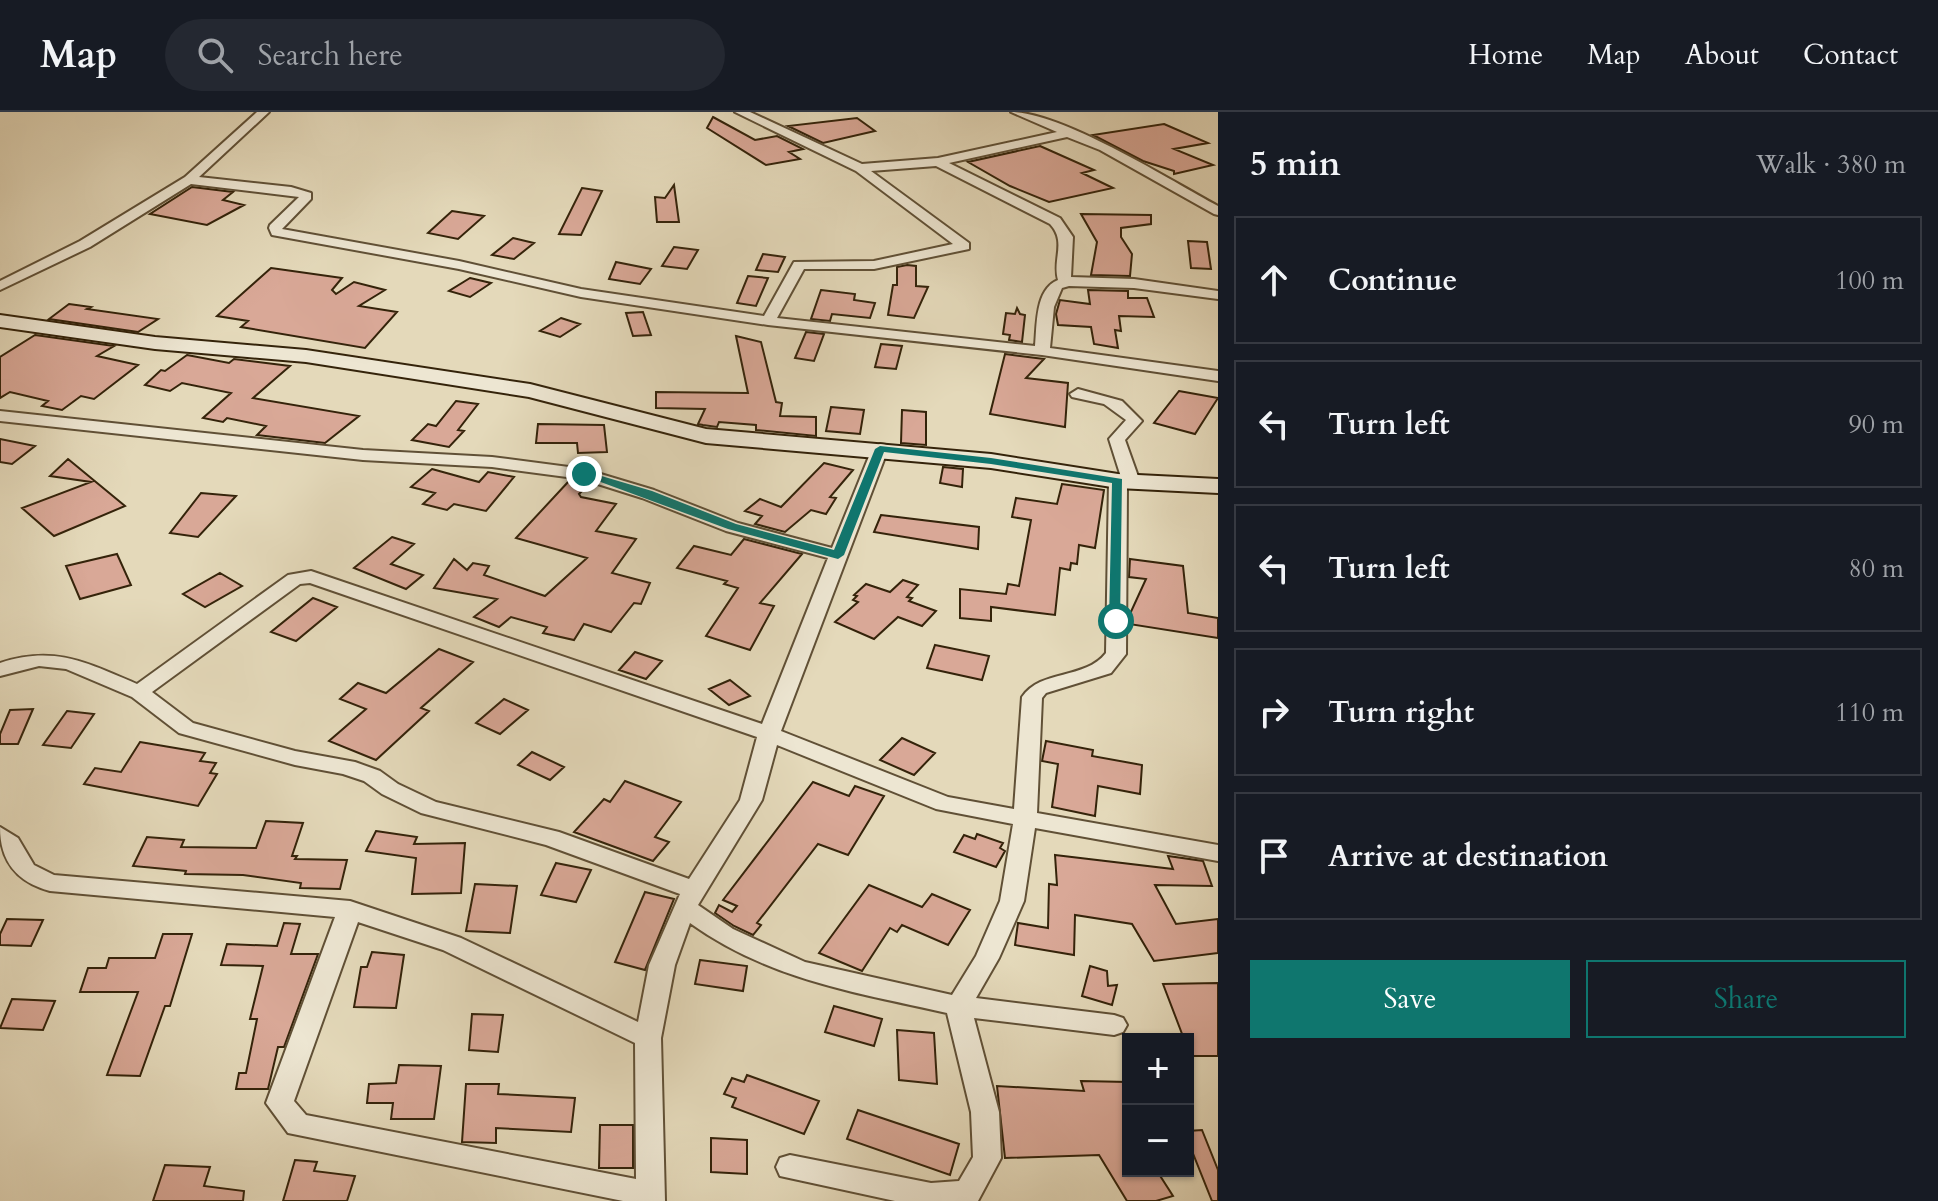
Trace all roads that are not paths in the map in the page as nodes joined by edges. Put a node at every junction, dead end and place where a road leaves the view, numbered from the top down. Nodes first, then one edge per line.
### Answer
1 (263, 112) edge
2 (741, 112) edge
3 (1017, 112) edge
4 (1065, 134) junction
5 (938, 162) junction
6 (860, 168) junction
7 (189, 180) junction
8 (1218, 211) edge
9 (1063, 277) junction
10 (0, 286) edge
11 (1218, 295) edge
12 (0, 321) edge
13 (768, 321) junction
14 (1042, 351) junction
15 (1218, 376) edge
16 (1078, 394) dead end
17 (0, 416) edge
18 (880, 449) junction
19 (1124, 482) junction
20 (1218, 486) edge
21 (838, 555) junction
22 (0, 670) edge
23 (139, 692) junction
24 (769, 734) junction
25 (1025, 818) junction
26 (0, 835) edge
27 (1218, 853) edge
28 (689, 899) junction
29 (350, 910) junction
30 (958, 1006) junction
31 (1114, 1025) dead end
32 (648, 1038) junction
33 (790, 1167) dead end
34 (651, 1197) edge

1 - 7 street
2 - 6 street
3 - 4 street
4 - 5 street
4 - 8 street
5 - 6 street
5 - 9 street
6 - 13 street
7 - 10 street
7 - 13 street
9 - 11 street
9 - 14 street
12 - 18 street
13 - 14 street
14 - 15 street
16 - 19 street
17 - 21 street
18 - 19 street
18 - 21 street
19 - 20 street
19 - 25 street
21 - 24 street
22 - 23 street
23 - 24 street
23 - 28 street
24 - 25 street
24 - 28 street
25 - 27 street
25 - 30 street
26 - 29 street
28 - 30 street
28 - 32 street
29 - 32 street
29 - 34 street
30 - 31 street
30 - 33 street
32 - 34 street

